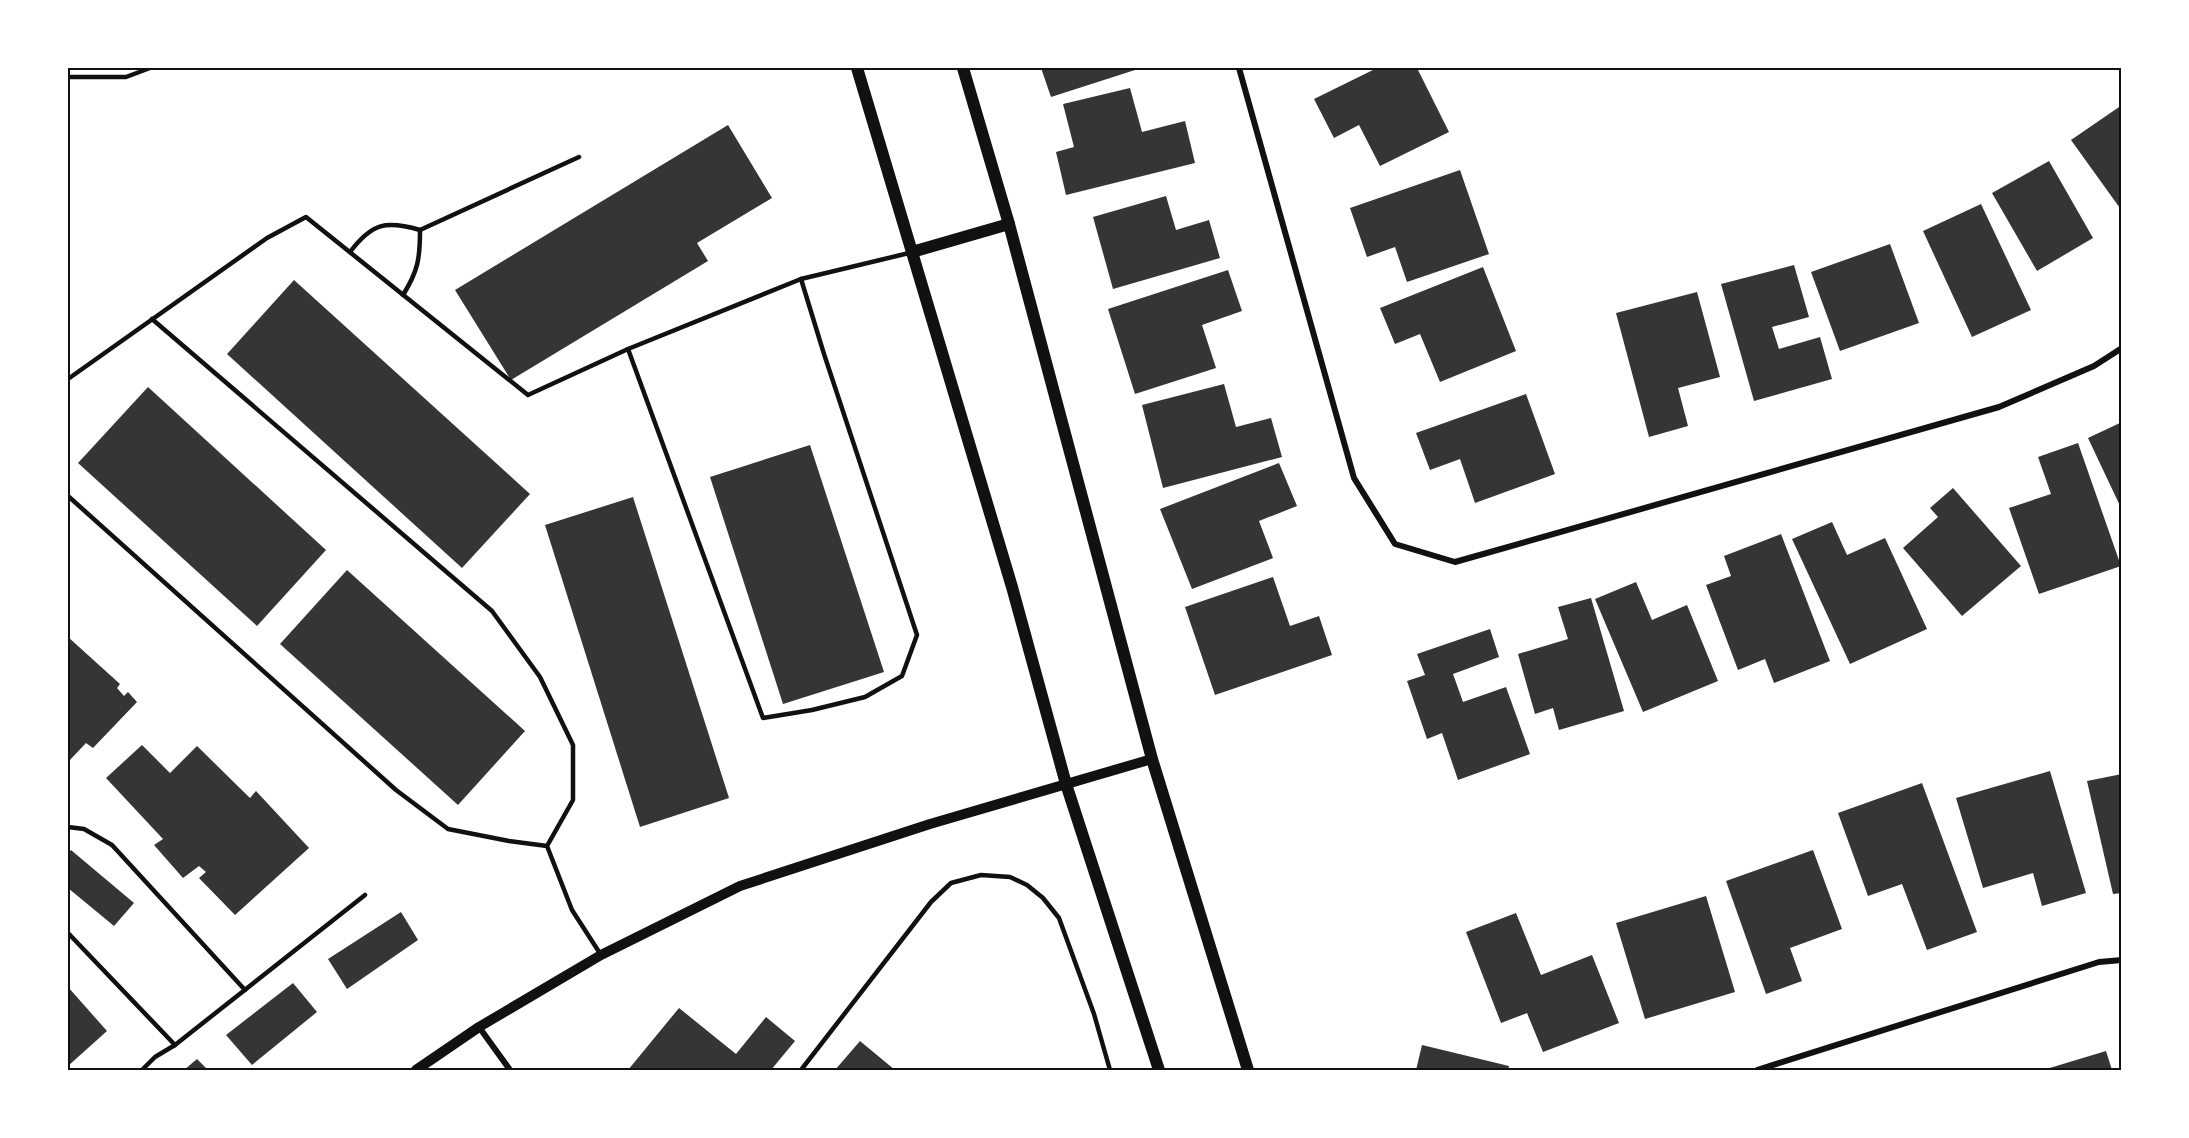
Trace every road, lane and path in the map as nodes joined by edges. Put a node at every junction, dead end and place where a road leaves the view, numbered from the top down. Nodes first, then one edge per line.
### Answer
1 (150, 68) edge
2 (857, 68) edge
3 (963, 68) edge
4 (1239, 68) edge
5 (68, 77) edge
6 (579, 157) dead end
7 (1009, 225) junction
8 (420, 230) junction
9 (350, 252) junction
10 (912, 252) junction
11 (801, 279) junction
12 (403, 295) junction
13 (152, 319) junction
14 (2121, 348) edge
15 (628, 349) junction
16 (68, 379) edge
17 (68, 496) edge
18 (1152, 759) junction
19 (1066, 784) junction
20 (68, 827) edge
21 (547, 846) junction
22 (365, 895) dead end
23 (68, 933) edge
24 (601, 955) junction
25 (2121, 960) edge
26 (245, 990) junction
27 (479, 1027) junction
28 (175, 1045) junction
29 (142, 1071) edge
30 (416, 1071) edge
31 (510, 1071) edge
32 (801, 1071) edge
33 (1110, 1071) edge
34 (1159, 1071) edge
35 (1248, 1071) edge
36 (1757, 1071) edge

1 - 5 lane
2 - 10 main road
3 - 7 main road
4 - 14 street
6 - 8 lane
7 - 10 main road
7 - 18 main road
8 - 9 lane
8 - 12 lane
9 - 12 lane
9 - 13 lane
10 - 11 lane
10 - 19 main road
11 - 15 lane
11 - 15 lane
12 - 15 lane
13 - 16 lane
13 - 21 lane
17 - 21 lane
18 - 19 street
18 - 35 main road
19 - 24 street
19 - 34 main road
20 - 26 lane
21 - 24 lane
22 - 26 lane
23 - 28 lane
24 - 27 street
25 - 36 street
26 - 28 lane
27 - 30 street
27 - 31 street
28 - 29 lane
32 - 33 lane

